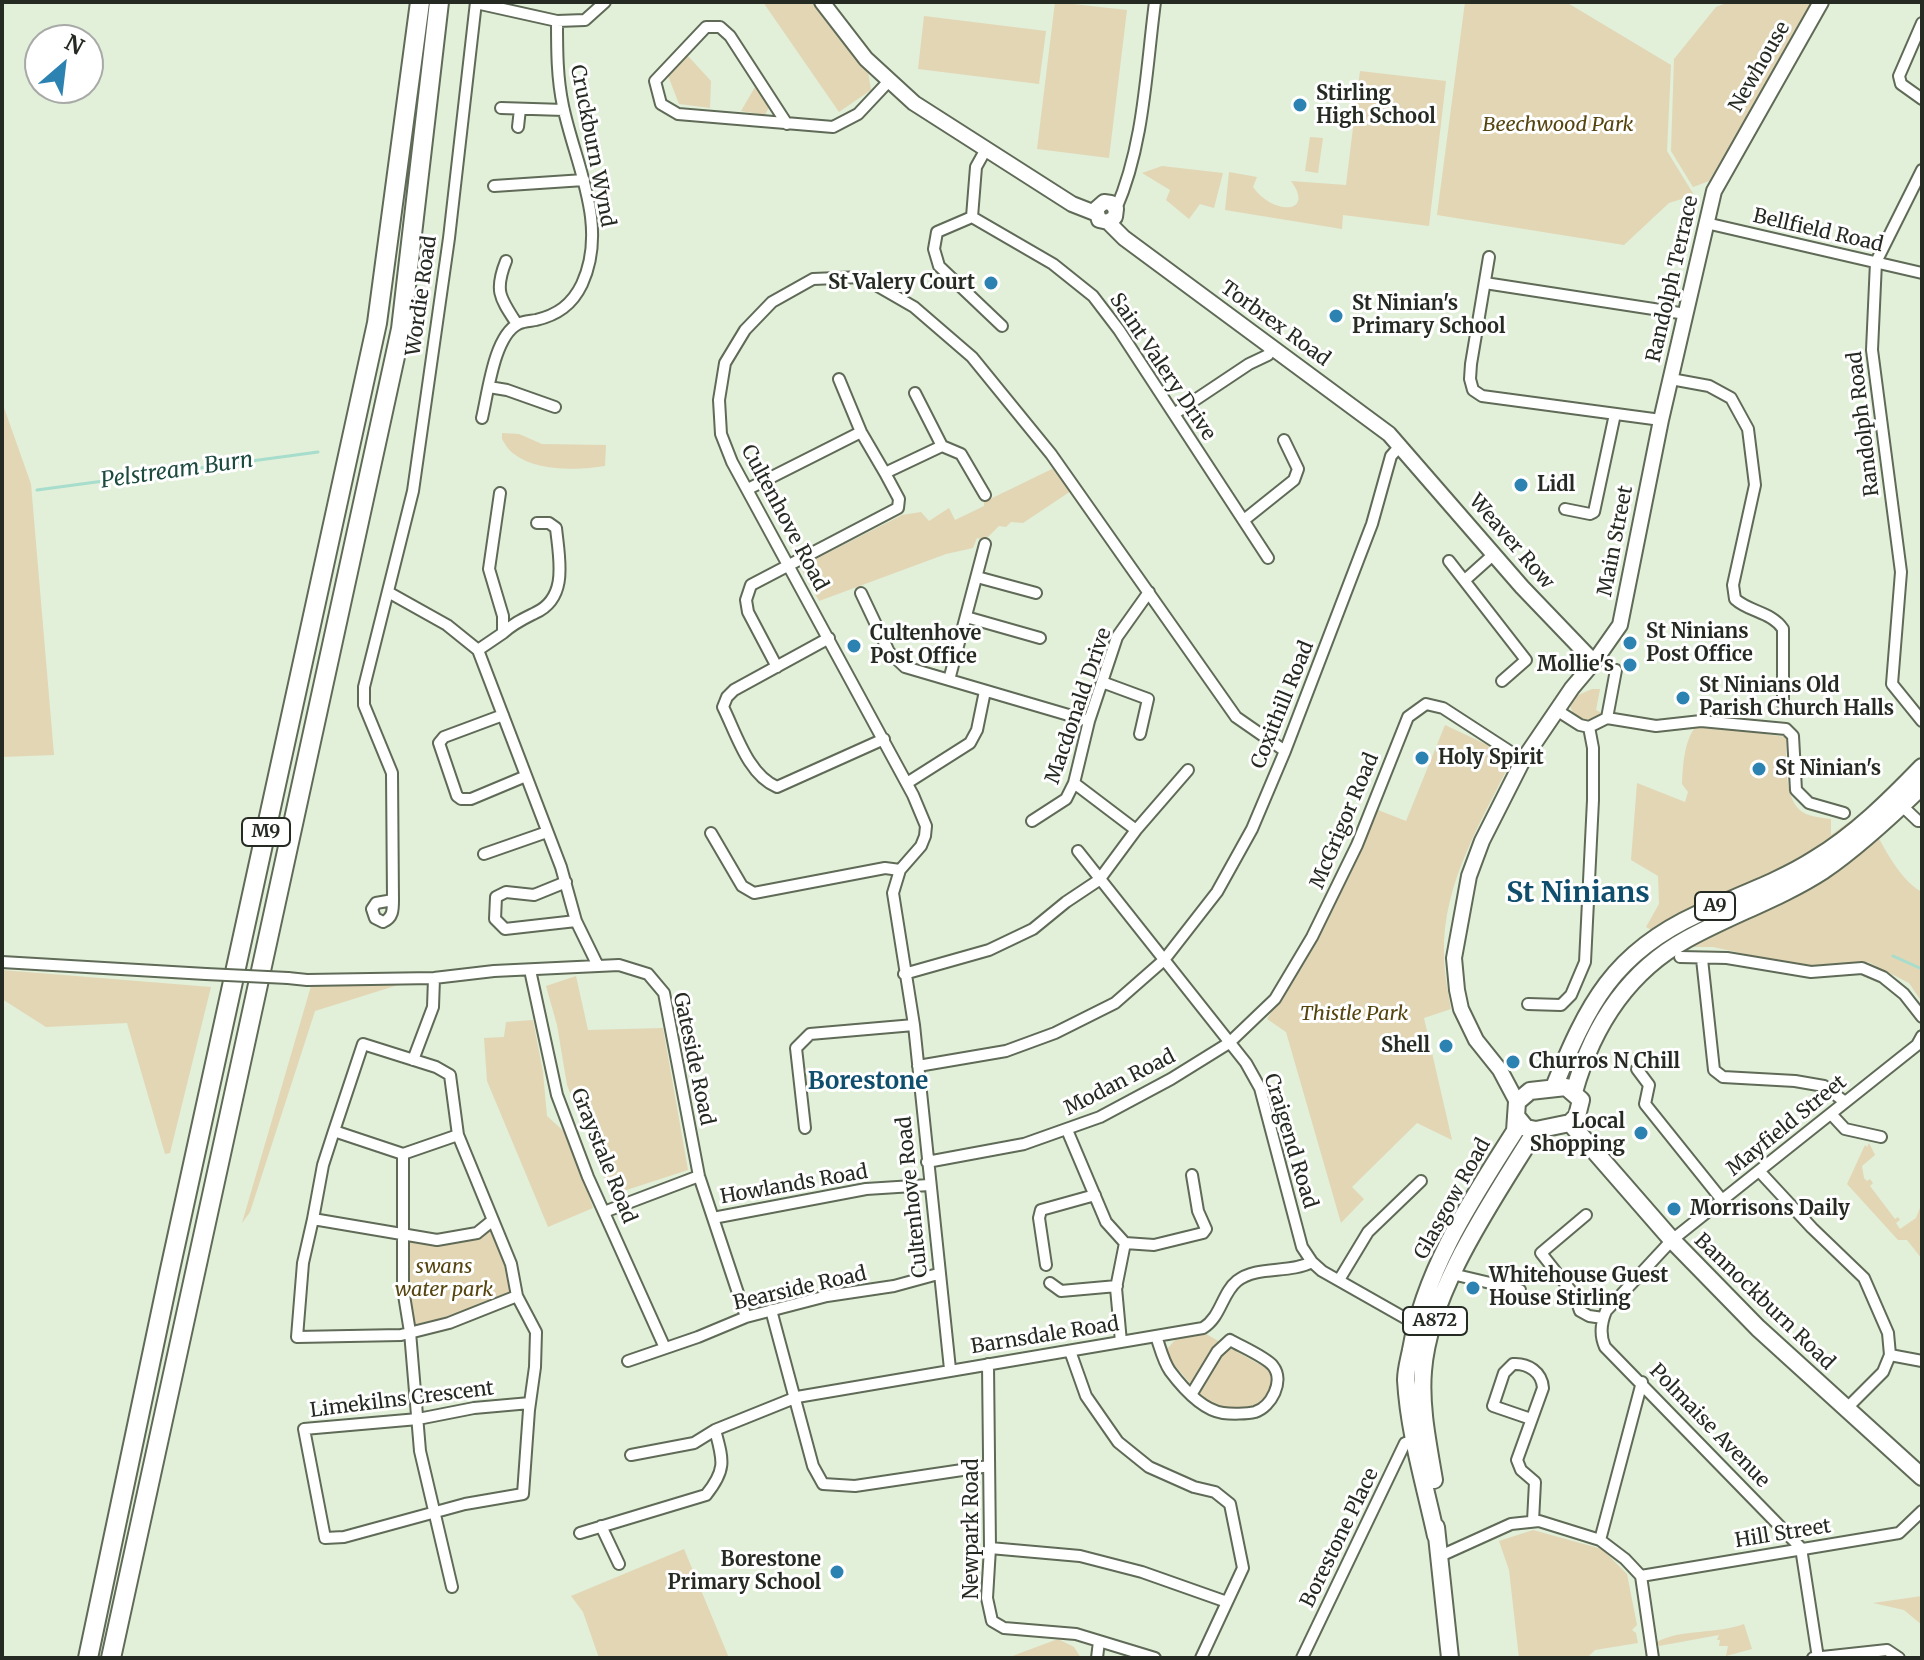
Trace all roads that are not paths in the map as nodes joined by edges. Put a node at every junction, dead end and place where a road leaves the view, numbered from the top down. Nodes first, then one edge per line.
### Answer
1 (420, 2) edge
2 (439, 2) edge
3 (476, 2) edge
4 (528, 2) edge
5 (605, 2) edge
6 (822, 2) edge
7 (1155, 2) edge
8 (1821, 2) edge
9 (525, 15) junction
10 (557, 21) junction
11 (1922, 23) edge
12 (889, 81) junction
13 (1922, 99) edge
14 (501, 108) dead end
15 (520, 109) junction
16 (564, 110) junction
17 (787, 124) junction
18 (518, 127) dead end
19 (986, 149) junction
20 (1735, 152) joint
21 (1922, 170) edge
22 (584, 180) junction
23 (494, 186) dead end
24 (1106, 212) junction
25 (972, 217) junction
26 (1706, 223) junction
27 (1489, 257) dead end
28 (506, 261) dead end
29 (1876, 262) junction
30 (1922, 273) edge
31 (1485, 283) junction
32 (1686, 314) junction
33 (517, 324) junction
34 (1002, 326) dead end
35 (1272, 346) junction
36 (839, 379) dead end
37 (1671, 379) junction
38 (489, 387) junction
39 (915, 393) dead end
40 (555, 407) dead end
41 (1174, 414) junction
42 (1615, 414) junction
43 (482, 418) dead end
44 (1661, 420) junction
45 (861, 432) junction
46 (1284, 440) dead end
47 (942, 446) junction
48 (1399, 447) junction
49 (885, 473) junction
50 (748, 489) junction
51 (500, 493) dead end
52 (985, 495) dead end
53 (1565, 509) dead end
54 (1244, 520) junction
55 (537, 523) dead end
56 (985, 544) dead end
57 (1494, 554) junction
58 (1268, 558) dead end
59 (1449, 561) dead end
60 (789, 567) junction
61 (977, 577) junction
62 (1465, 580) junction
63 (388, 592) junction
64 (1149, 592) junction
65 (861, 593) dead end
66 (1036, 593) dead end
67 (966, 617) junction
68 (503, 633) junction
69 (829, 638) junction
70 (1040, 638) dead end
71 (478, 650) junction
72 (1594, 662) junction
73 (777, 667) junction
74 (1616, 670) dead end
75 (949, 680) junction
76 (1502, 681) dead end
77 (1102, 682) junction
78 (985, 691) junction
79 (1783, 704) dead end
80 (1558, 711) junction
81 (503, 715) junction
82 (1607, 718) junction
83 (1089, 721) junction
84 (1922, 721) edge
85 (1589, 727) junction
86 (1140, 734) dead end
87 (884, 739) junction
88 (1285, 751) junction
89 (1523, 760) junction
90 (1922, 767) edge
91 (1188, 770) dead end
92 (526, 776) junction
93 (907, 783) junction
94 (1074, 783) junction
95 (1922, 786) edge
96 (1897, 801) junction
97 (1844, 813) dead end
98 (1032, 821) dead end
99 (1922, 821) edge
100 (1136, 830) junction
101 (547, 832) junction
102 (711, 833) dead end
103 (1078, 851) dead end
104 (484, 854) dead end
105 (900, 870) junction
106 (1099, 880) junction
107 (566, 882) junction
108 (393, 900) dead end
109 (576, 921) junction
110 (1680, 957) dead end
111 (1702, 959) junction
112 (1164, 960) junction
113 (2, 962) edge
114 (598, 966) junction
115 (530, 970) junction
116 (904, 974) junction
117 (434, 978) junction
118 (1528, 1004) dead end
119 (1922, 1017) edge
120 (914, 1025) junction
121 (1922, 1036) edge
122 (1229, 1043) junction
123 (413, 1060) junction
124 (918, 1066) junction
125 (1637, 1069) dead end
126 (1500, 1070) junction
127 (1554, 1087) junction
128 (1530, 1091) junction
129 (1577, 1096) junction
130 (1845, 1102) junction
131 (1516, 1109) junction
132 (1832, 1115) junction
133 (1570, 1123) junction
134 (805, 1128) dead end
135 (1067, 1130) junction
136 (1536, 1130) junction
137 (334, 1131) junction
138 (458, 1135) junction
139 (1881, 1137) dead end
140 (1591, 1144) junction
141 (403, 1154) junction
142 (927, 1162) junction
143 (1760, 1172) junction
144 (1192, 1175) dead end
145 (699, 1176) junction
146 (1421, 1181) dead end
147 (929, 1185) junction
148 (1095, 1195) junction
149 (1722, 1200) junction
150 (604, 1212) junction
151 (1586, 1215) dead end
152 (713, 1218) junction
153 (313, 1219) junction
154 (493, 1220) junction
155 (403, 1235) junction
156 (1672, 1240) junction
157 (1125, 1243) junction
158 (1312, 1262) junction
159 (1046, 1265) dead end
160 (938, 1274) junction
161 (1452, 1274) junction
162 (1339, 1280) junction
163 (1050, 1283) dead end
164 (1117, 1286) junction
165 (1520, 1290) dead end
166 (517, 1296) junction
167 (771, 1310) junction
168 (746, 1317) junction
169 (1603, 1318) junction
170 (1415, 1325) junction
171 (1432, 1330) junction
172 (410, 1332) junction
173 (1156, 1336) junction
174 (1121, 1342) junction
175 (665, 1348) junction
176 (1070, 1351) junction
177 (1890, 1355) junction
178 (628, 1361) dead end
179 (1922, 1361) edge
180 (988, 1364) junction
181 (950, 1369) junction
182 (1642, 1382) junction
183 (1191, 1395) junction
184 (797, 1397) junction
185 (530, 1403) junction
186 (1846, 1409) junction
187 (1424, 1417) junction
188 (418, 1419) junction
189 (1531, 1419) junction
190 (715, 1430) junction
191 (1415, 1441) junction
192 (631, 1455) dead end
193 (989, 1466) junction
194 (1922, 1477) edge
195 (1922, 1511) edge
196 (436, 1512) junction
197 (1533, 1521) junction
198 (601, 1526) junction
199 (580, 1533) dead end
200 (1436, 1536) junction
201 (1600, 1540) junction
202 (990, 1548) junction
203 (1801, 1548) junction
204 (1438, 1557) junction
205 (619, 1564) dead end
206 (1641, 1576) junction
207 (452, 1587) dead end
208 (1227, 1602) junction
209 (1099, 1641) junction
210 (88, 1658) edge
211 (111, 1658) edge
212 (1097, 1658) edge
213 (1155, 1658) edge
214 (1201, 1658) edge
215 (1302, 1658) edge
216 (1450, 1658) edge
217 (1653, 1658) edge
218 (1816, 1658) edge
219 (1899, 1658) edge

1 - 210 highway, M9
2 - 211 highway, M9
3 - 9 street
3 - 63 street, Wordie Road
4 - 9 street
5 - 10 street
6 - 12 main road, Torbrex Road
7 - 24 street
8 - 20 main road, Newhouse
9 - 10 street
10 - 16 street, Cruckburn Wynd
11 - 13 street
12 - 17 street
12 - 19 main road, Torbrex Road
14 - 15 street
15 - 16 street
15 - 18 street
16 - 22 street, Cruckburn Wynd
17 - 17 street
19 - 24 main road, Torbrex Road
19 - 25 street
20 - 26 main road, Randolph Terrace
21 - 29 street, Randolph Road
22 - 23 street
22 - 33 street, Cruckburn Wynd
24 - 35 main road, Torbrex Road
25 - 34 street
25 - 41 street, Saint Valery Drive
26 - 29 street, Bellfield Road
26 - 32 main road, Randolph Terrace
27 - 31 street
28 - 33 street
29 - 30 street, Bellfield Road
29 - 84 street, Randolph Road
31 - 32 street
31 - 42 street
32 - 37 main road, Randolph Terrace
33 - 38 street
35 - 41 street
35 - 48 main road, Torbrex Road
36 - 45 street
37 - 44 main road, Randolph Terrace
37 - 79 street
38 - 40 street
38 - 43 street
39 - 47 street
41 - 54 street, Saint Valery Drive
42 - 44 street
42 - 53 street
44 - 72 main road, Main Street
45 - 49 street
45 - 50 street
46 - 54 street
47 - 49 street
47 - 52 street
48 - 57 main road, Weaver Row
48 - 88 street, Coxithill Road
49 - 60 street
50 - 60 street, Cultenhove Road
50 - 64 street, Cultenhove Road
51 - 68 street
54 - 58 street, Saint Valery Drive
55 - 68 street
56 - 61 street
57 - 62 street
57 - 72 main road, Weaver Row
59 - 62 street
60 - 69 street, Cultenhove Road
60 - 73 street
61 - 66 street
61 - 67 street
62 - 76 street
63 - 71 street
63 - 108 street, Wordie Road
64 - 77 street, Macdonald Drive
64 - 88 street, Cultenhove Road
65 - 75 street
67 - 70 street
67 - 75 street
68 - 71 street
69 - 73 street
69 - 87 street, Cultenhove Road
71 - 81 street
72 - 80 main road, Main Street
73 - 87 street
74 - 82 street
75 - 78 street
77 - 83 street, Macdonald Drive
77 - 86 street
78 - 83 street
78 - 93 street
80 - 85 street
80 - 89 main road, Main Street
81 - 92 street
81 - 92 street
82 - 85 street
82 - 97 street
83 - 94 street, Macdonald Drive
85 - 118 street
87 - 93 street, Cultenhove Road
88 - 112 street, Coxithill Road
89 - 122 street, McGrigor Road
89 - 126 main road, Main Street
90 - 96 main road, A9
91 - 100 street
92 - 101 street
93 - 105 street, Cultenhove Road
94 - 98 street, Macdonald Drive
94 - 100 street
95 - 96 main road, A9
96 - 99 street
96 - 127 main road, A9
96 - 129 main road, A9
100 - 106 street
101 - 104 street
101 - 107 street
102 - 105 street
103 - 106 street, Craigend Road
105 - 116 street, Cultenhove Road
106 - 112 street, Craigend Road
106 - 116 street
107 - 109 street
107 - 109 street
109 - 114 street
110 - 111 street
111 - 119 street
111 - 130 street
112 - 122 street, Craigend Road
112 - 124 street, Coxithill Road
113 - 117 street, Gateside Road, bridge
114 - 115 street, Gateside Road
114 - 145 street, Gateside Road
115 - 117 street, Gateside Road
115 - 150 street, Graystale Road
116 - 120 street, Cultenhove Road
117 - 123 street
120 - 124 street, Cultenhove Road
120 - 134 street
121 - 130 street, Mayfield Street
122 - 135 street, Modan Road
122 - 158 street, Craigend Road
123 - 137 street
123 - 138 street
124 - 142 street, Cultenhove Road
125 - 149 street
126 - 128 main road
126 - 131 main road
127 - 128 main road
127 - 129 main road
128 - 131 main road
129 - 133 main road, A9
129 - 140 main road, Bannockburn Road
130 - 132 street, Mayfield Street
131 - 136 main road
131 - 170 main road, Glasgow Road / A872
132 - 139 street
132 - 143 street, Mayfield Street
133 - 136 main road
133 - 140 main road, Bannockburn Road
135 - 142 street, Modan Road
135 - 148 street
136 - 161 main road, Glasgow Road / A872
137 - 141 street
137 - 153 street
138 - 141 street
138 - 154 street
140 - 156 main road, Bannockburn Road
141 - 155 street
142 - 147 street, Cultenhove Road
143 - 149 street, Mayfield Street
143 - 177 street
144 - 157 street
145 - 150 street
145 - 152 street, Gateside Road
146 - 162 street
147 - 152 street, Howlands Road
147 - 160 street, Cultenhove Road
148 - 157 street
148 - 159 street
149 - 156 street, Mayfield Street
150 - 175 street, Graystale Road
151 - 169 street
152 - 168 street, Gateside Road
153 - 155 street
153 - 172 street
154 - 155 street
154 - 166 street
155 - 172 street
156 - 169 street
156 - 186 main road, Bannockburn Road
157 - 164 street
158 - 162 street
158 - 173 street, Barnsdale Road
160 - 167 street, Bearside Road
160 - 181 street, Cultenhove Road
161 - 165 street
161 - 171 main road, Glasgow Road / A872
162 - 170 street
163 - 164 street
164 - 174 street
166 - 172 street
166 - 185 street
167 - 168 street, Bearside Road
167 - 184 street
168 - 175 street, Bearside Road
169 - 182 street, Polmaise Avenue
170 - 171 street
170 - 191 main road, Glasgow Road / A872
171 - 187 main road, Glasgow Road / A872
172 - 188 street
173 - 174 street, Barnsdale Road
173 - 183 street
174 - 176 street, Barnsdale Road
175 - 178 street, Bearside Road
176 - 180 street, Barnsdale Road
176 - 208 street
177 - 179 street
177 - 186 street
180 - 181 street, Barnsdale Road
180 - 193 street, Newpark Road
181 - 184 street, Barnsdale Road
182 - 201 street
182 - 203 street, Polmaise Avenue
183 - 183 street
184 - 190 street, Barnsdale Road
184 - 193 street
185 - 188 street, Limekilns Crescent
185 - 196 street, Limekilns Crescent
186 - 194 main road, Bannockburn Road
187 - 191 street
187 - 200 main road, Glasgow Road / A872
188 - 196 street
188 - 196 street, Limekilns Crescent
189 - 189 street
189 - 197 street
190 - 192 street, Barnsdale Road
190 - 198 street
191 - 200 main road, Glasgow Road / A872
191 - 215 street, Borestone Place
193 - 202 street, Newpark Road
195 - 203 street, Hill Street
196 - 207 street
197 - 201 street
197 - 204 street
198 - 199 street
198 - 205 street
200 - 204 main road, Glasgow Road / A872
201 - 206 street
202 - 208 street
202 - 209 street, Newpark Road
203 - 206 street, Hill Street
203 - 218 street
204 - 216 main road, Glasgow Road / A872
206 - 217 street
208 - 214 street
209 - 212 street
209 - 213 street, Newpark Road
218 - 219 street

